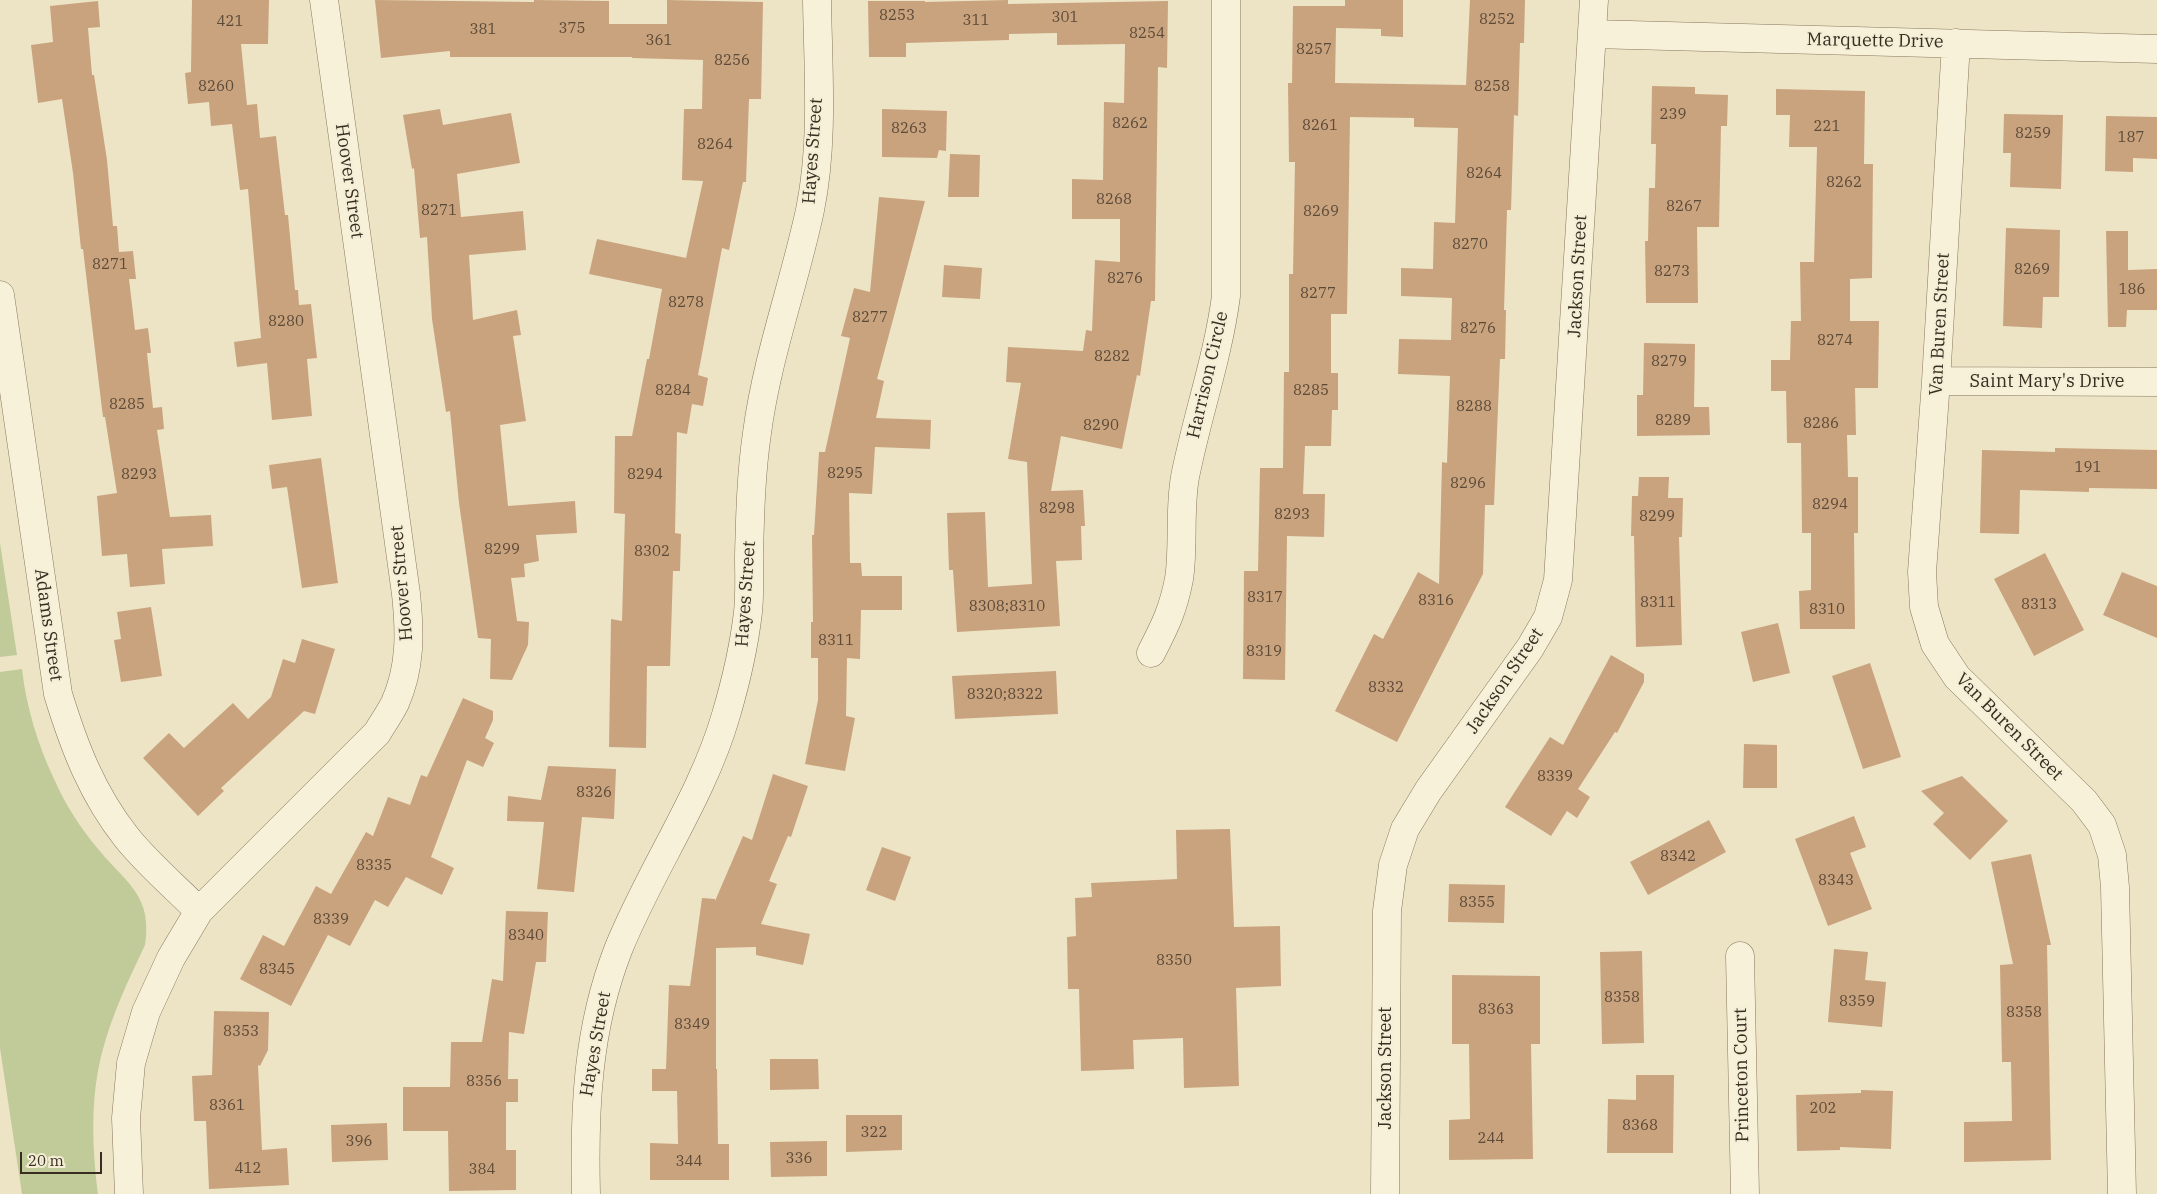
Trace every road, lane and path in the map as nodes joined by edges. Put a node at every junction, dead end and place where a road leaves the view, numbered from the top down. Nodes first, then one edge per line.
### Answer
1 (324, 0) edge
2 (818, 0) edge
3 (1226, 0) edge
4 (1594, 0) edge
5 (1592, 34) junction
6 (1956, 43) junction
7 (2157, 49) edge
8 (0, 295) edge
9 (1936, 381) junction
10 (2157, 382) edge
11 (1151, 653) dead end
12 (199, 911) junction
13 (1740, 956) dead end
14 (129, 1194) edge
15 (586, 1194) edge
16 (1385, 1194) edge
17 (1745, 1194) edge
18 (2122, 1194) edge

1 - 12 street, Hoover Street
2 - 15 street, Hayes Street
3 - 11 street, Harrison Circle
4 - 5 street, Jackson Street
5 - 6 street, Marquette Drive
5 - 16 street, Jackson Street
6 - 7 street, Marquette Drive
6 - 9 street, Van Buren Street
8 - 12 street, Adams Street
9 - 10 street, Saint Mary's Drive
9 - 18 street, Van Buren Street
12 - 14 street, Hoover Street
13 - 17 street, Princeton Court

